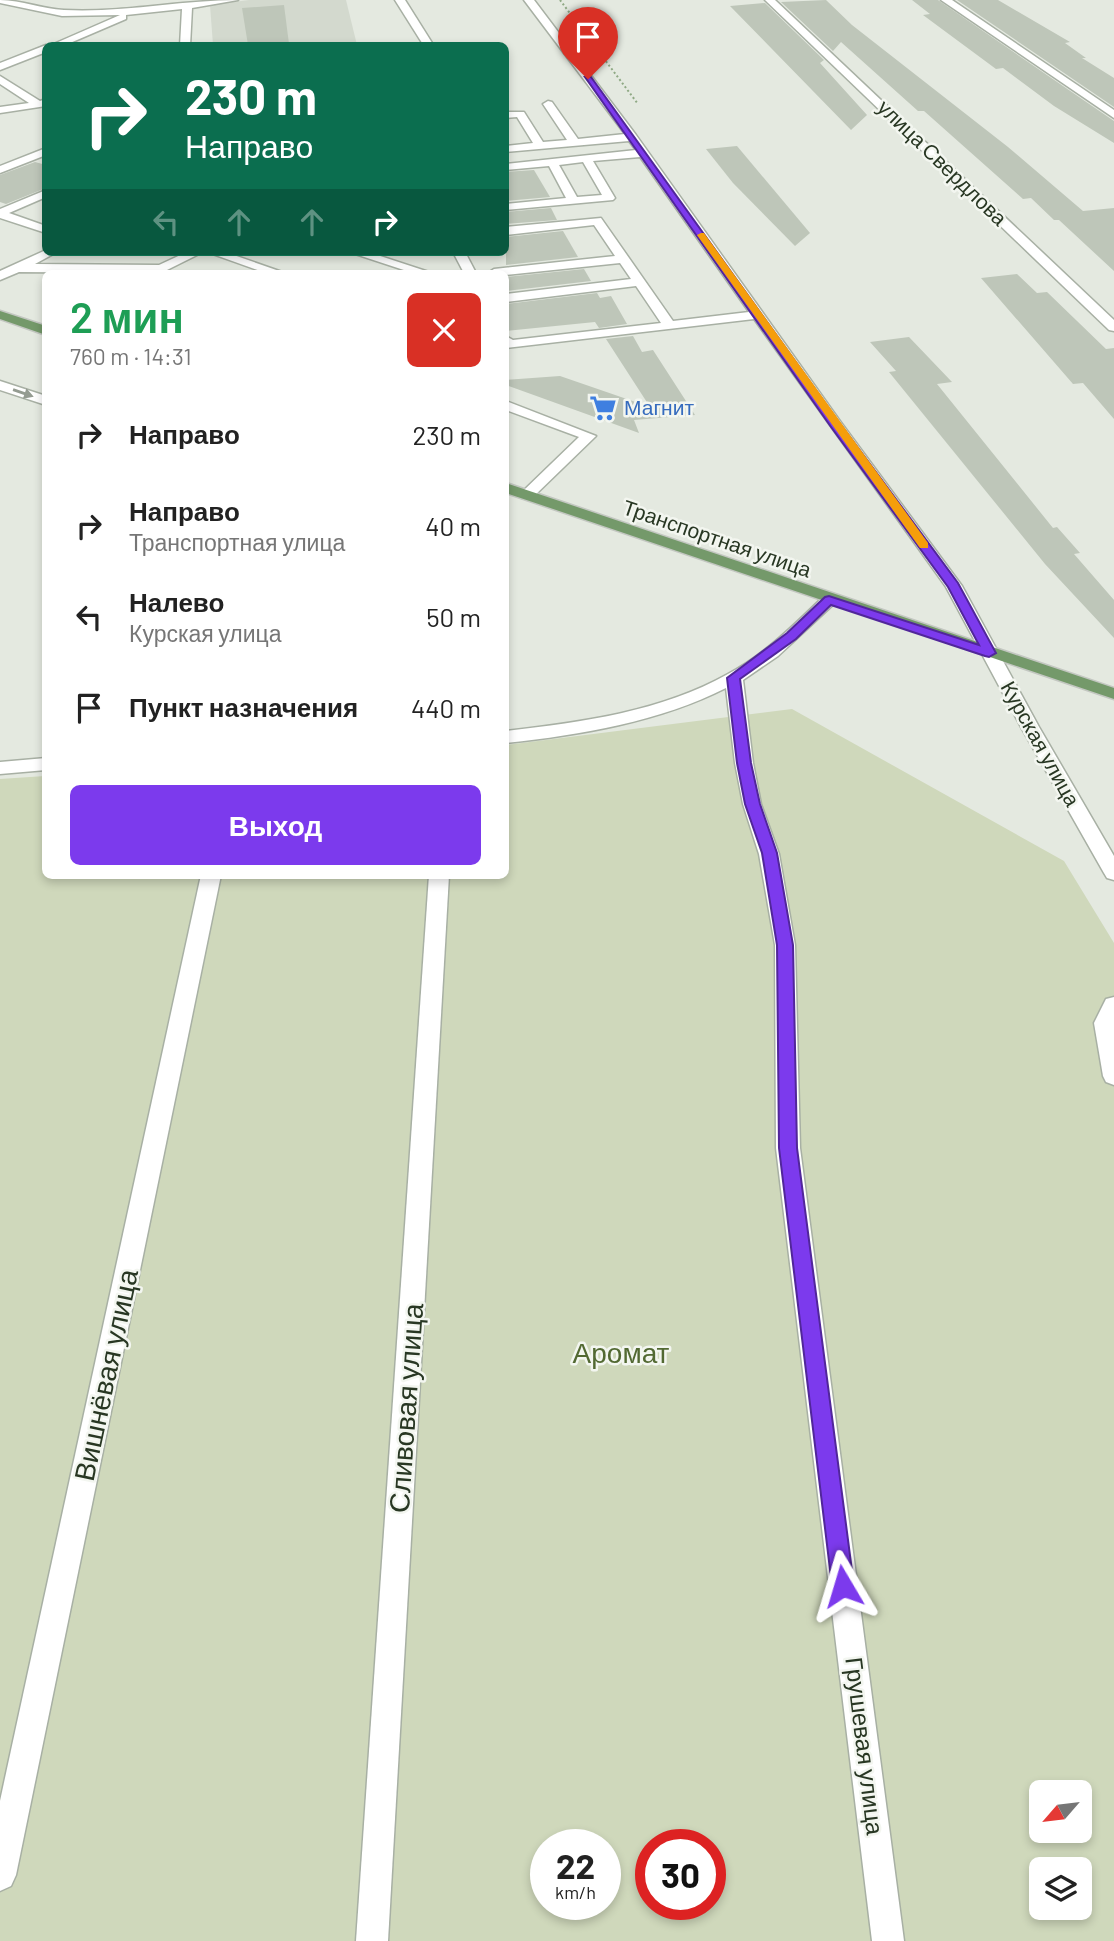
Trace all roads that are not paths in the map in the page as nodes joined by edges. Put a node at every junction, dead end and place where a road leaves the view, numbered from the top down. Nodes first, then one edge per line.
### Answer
1 (233, 0) edge
2 (400, 0) edge
3 (529, 0) edge
4 (770, 0) edge
5 (946, 0) edge
6 (0, 1) edge
7 (187, 7) junction
8 (135, 12) junction
9 (63, 42) edge
10 (185, 42) edge
11 (426, 42) edge
12 (42, 50) edge
13 (0, 67) edge
14 (0, 79) edge
15 (42, 103) edge
16 (548, 104) dead end
17 (0, 110) edge
18 (509, 115) edge
19 (1114, 115) edge
20 (632, 137) junction
21 (575, 142) junction
22 (540, 146) junction
23 (509, 149) edge
24 (42, 153) edge
25 (643, 153) junction
26 (586, 159) junction
27 (552, 162) junction
28 (509, 167) edge
29 (0, 170) edge
30 (42, 195) edge
31 (573, 201) junction
32 (509, 207) edge
33 (0, 214) edge
34 (42, 229) edge
35 (509, 231) edge
36 (42, 256) edge
37 (189, 256) edge
38 (226, 256) edge
39 (369, 256) edge
40 (623, 259) junction
41 (17, 268) junction
42 (270, 270) edge
43 (416, 270) edge
44 (509, 271) edge
45 (0, 276) edge
46 (639, 282) junction
47 (509, 298) edge
48 (0, 315) edge
49 (758, 315) junction
50 (670, 326) junction
51 (1114, 327) edge
52 (42, 330) edge
53 (509, 345) edge
54 (0, 385) edge
55 (42, 400) edge
56 (509, 406) edge
57 (509, 489) edge
58 (527, 495) junction
59 (829, 600) junction
60 (989, 653) junction
61 (734, 678) junction
62 (1114, 694) edge
63 (509, 737) edge
64 (42, 764) edge
65 (0, 768) edge
66 (1114, 873) edge
67 (210, 879) edge
68 (439, 879) edge
69 (1114, 1005) edge
70 (1114, 1076) edge
71 (0, 1875) edge
72 (372, 1941) edge
73 (888, 1941) edge

1 - 7 street
2 - 11 street
3 - 20 street, Курская улица
4 - 51 street, улица Свердлова
5 - 19 street
6 - 8 street
7 - 8 street
7 - 10 street
8 - 9 street
12 - 13 street
14 - 15 street
15 - 17 street
16 - 21 street
18 - 22 street
20 - 21 street
20 - 25 street, Курская улица
21 - 22 street
22 - 23 street
24 - 29 street
25 - 26 street
25 - 49 street, Курская улица
26 - 27 street
26 - 31 street
27 - 28 street
27 - 31 street
30 - 33 street
31 - 32 street
33 - 34 street
35 - 40 street
36 - 41 street
37 - 41 street
38 - 42 street
39 - 43 street
40 - 44 street
40 - 46 street
41 - 45 street
46 - 47 street
46 - 50 street
48 - 52 main road
49 - 50 street
49 - 60 street, Курская улица
50 - 53 street
54 -> 55 street
56 - 58 street
57 - 58 main road, Транспортная улица
58 - 59 main road, Транспортная улица
59 - 60 main road, Транспортная улица
59 - 61 street
60 - 62 main road, Транспортная улица
60 - 66 street, Курская улица
61 - 63 street
61 - 73 street, Грушевая улица
64 - 65 street
67 - 71 street, Вишнёвая улица
68 - 72 street, Сливовая улица
69 - 70 street

